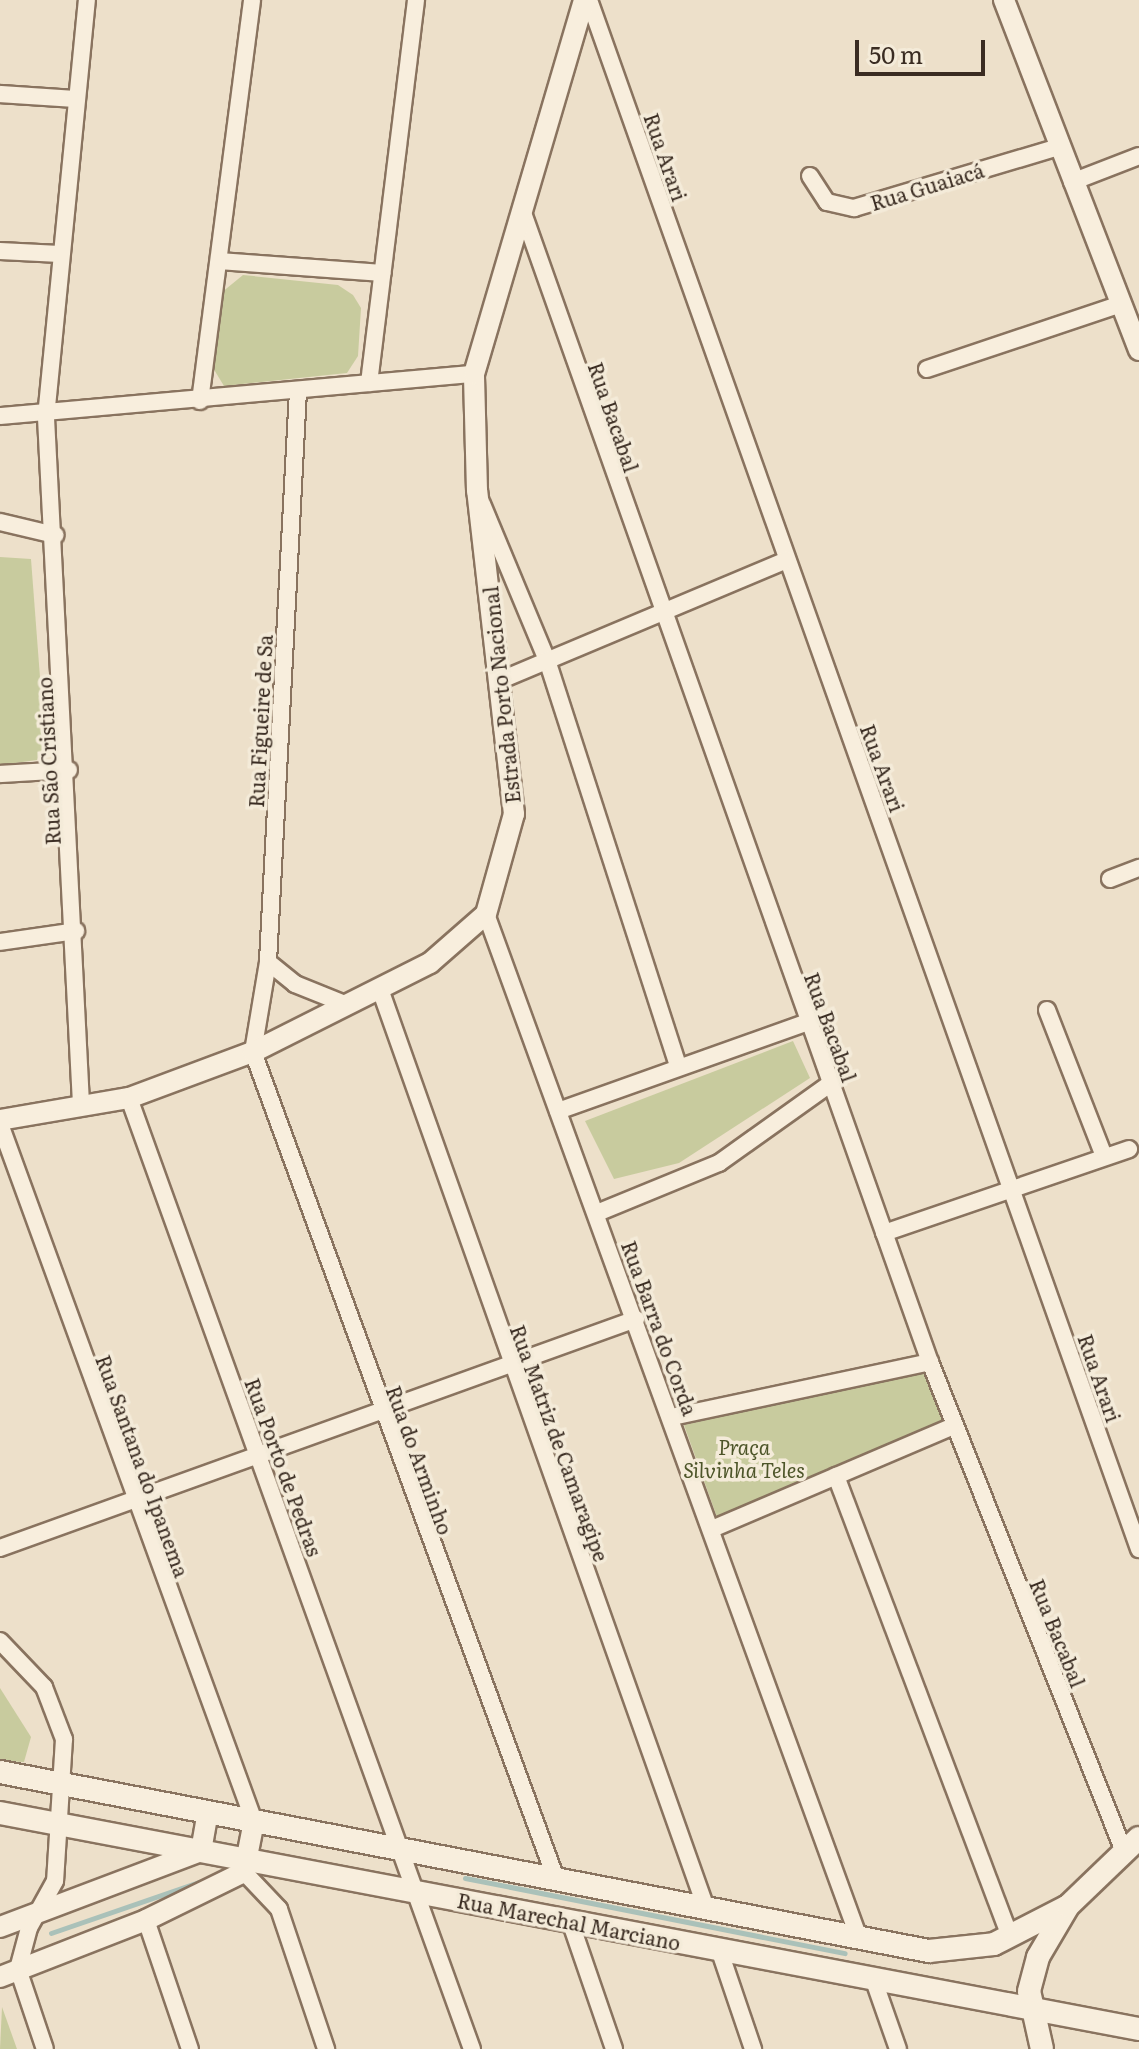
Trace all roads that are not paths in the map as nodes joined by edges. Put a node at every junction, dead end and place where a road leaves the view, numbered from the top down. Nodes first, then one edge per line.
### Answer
1 (87, 0) edge
2 (252, 0) edge
3 (416, 0) edge
4 (587, 0) edge
5 (1004, 0) edge
6 (0, 94) edge
7 (75, 99) junction
8 (1058, 147) junction
9 (1139, 156) edge
10 (810, 176) dead end
11 (1072, 182) junction
12 (522, 210) junction
13 (0, 251) edge
14 (60, 254) junction
15 (219, 261) junction
16 (383, 273) junction
17 (1121, 304) junction
18 (1139, 350) edge
19 (927, 369) dead end
20 (474, 374) junction
21 (369, 383) junction
22 (298, 391) junction
23 (200, 401) junction
24 (0, 416) edge
25 (46, 417) junction
26 (477, 491) junction
27 (0, 522) edge
28 (55, 535) junction
29 (787, 560) junction
30 (661, 609) junction
31 (547, 660) junction
32 (501, 680) junction
33 (69, 770) junction
34 (0, 774) edge
35 (1139, 868) edge
36 (1110, 879) dead end
37 (486, 914) junction
38 (76, 931) junction
39 (0, 942) edge
40 (268, 962) junction
41 (380, 989) junction
42 (345, 1004) junction
43 (1047, 1010) dead end
44 (808, 1022) junction
45 (253, 1052) junction
46 (678, 1066) junction
47 (831, 1083) junction
48 (129, 1098) junction
49 (81, 1104) junction
50 (558, 1111) junction
51 (0, 1122) edge
52 (1129, 1149) dead end
53 (1104, 1156) junction
54 (1010, 1184) junction
55 (597, 1213) junction
56 (884, 1233) junction
57 (636, 1319) junction
58 (930, 1362) junction
59 (511, 1366) junction
60 (380, 1411) junction
61 (672, 1417) junction
62 (953, 1426) junction
63 (259, 1457) junction
64 (836, 1476) junction
65 (133, 1501) junction
66 (712, 1529) junction
67 (1, 1542) edge
68 (1139, 1549) edge
69 (0, 1641) edge
70 (0, 1772) edge
71 (66, 1785) junction
72 (208, 1812) junction
73 (0, 1813) edge
74 (254, 1821) junction
75 (61, 1825) junction
76 (1131, 1844) edge
77 (401, 1849) junction
78 (201, 1851) junction
79 (247, 1866) junction
80 (556, 1879) junction
81 (417, 1892) junction
82 (1066, 1907) junction
83 (706, 1908) junction
84 (39, 1913) junction
85 (146, 1920) junction
86 (570, 1921) junction
87 (0, 1927) edge
88 (1010, 1937) junction
89 (859, 1938) junction
90 (719, 1949) junction
91 (9, 1973) edge
92 (873, 1978) junction
93 (1031, 2008) junction
94 (1139, 2029) edge
95 (45, 2049) edge
96 (190, 2049) edge
97 (326, 2049) edge
98 (472, 2049) edge
99 (614, 2049) edge
100 (753, 2049) edge
101 (898, 2049) edge
102 (1042, 2049) edge

1 - 7 street, Rua São Cristiano
2 - 15 street
3 - 16 street
4 - 12 street, Estrada Porto Nacional
4 - 29 street, Rua Arari
5 - 8 street
6 - 7 street
7 - 14 street, Rua São Cristiano
8 - 10 street, Rua Guaiacá
8 - 11 street
9 - 11 street
11 - 17 street
12 - 20 street, Estrada Porto Nacional
12 - 30 street, Rua Bacabal
13 - 14 street
14 - 25 street, Rua São Cristiano
15 - 16 street
15 - 23 street
16 - 21 street
17 - 18 street
17 - 19 street
20 - 21 street
20 - 26 street, Estrada Porto Nacional
21 - 22 street
22 - 23 street
22 - 40 street, Rua Figueire de Sa
23 - 25 street
24 - 25 street
25 - 28 street, Rua São Cristiano
26 - 31 street
26 - 32 street, Estrada Porto Nacional
27 - 28 street
28 - 33 street, Rua São Cristiano
29 - 30 street
29 - 54 street, Rua Arari
30 - 31 street
30 - 44 street, Rua Bacabal
31 - 32 street
31 - 46 street
32 - 37 street, Estrada Porto Nacional
33 - 34 street
33 - 38 street, Rua São Cristiano
35 - 36 street
37 - 41 street
37 - 50 street, Rua Barra do Corda
38 - 39 street
38 - 49 street, Rua São Cristiano
40 - 42 street
40 - 45 street, Rua Figueire de Sa
41 - 42 street
41 - 59 street, Rua Matriz de Camaragipe
42 - 45 street
43 - 53 street
44 - 46 street
44 - 47 street, Rua Bacabal
45 - 48 street
45 - 60 street, Rua do Arminho
46 - 50 street
47 - 55 street
47 - 56 street, Rua Bacabal
48 - 49 street
48 - 63 street, Rua Porto de Pedras
49 - 51 street
50 - 55 street, Rua Barra do Corda
51 - 65 street, Rua Santana do Ipanema
52 - 53 street
53 - 54 street
54 - 56 street
54 - 68 street, Rua Arari
55 - 57 street, Rua Barra do Corda
56 - 58 street, Rua Bacabal
57 - 59 street
57 - 61 street, Rua Barra do Corda
58 - 61 street
58 - 62 street, Rua Bacabal
59 - 60 street
59 - 83 street, Rua Matriz de Camaragipe
60 - 63 street
60 - 80 street, Rua do Arminho
61 - 66 street, Rua Barra do Corda
62 - 64 street
62 - 76 street, Rua Bacabal
63 - 65 street
63 - 77 street, Rua Porto de Pedras
64 - 66 street
64 - 88 street
65 - 67 street
65 - 74 street, Rua Santana do Ipanema
66 - 89 street, Rua Barra do Corda
69 - 71 street
70 - 71 main road, Rua Marechal Marciano
71 - 72 main road, Rua Marechal Marciano
71 - 75 street
72 - 74 main road, Rua Marechal Marciano
72 - 78 street
73 - 75 main road, Rua Marechal Marciano
74 - 77 main road, Rua Marechal Marciano
74 - 79 street
75 - 78 main road, Rua Marechal Marciano
75 - 84 street
76 - 82 main road
77 - 80 main road, Rua Marechal Marciano
77 - 81 street, Rua Porto de Pedras
78 - 79 main road, Rua Marechal Marciano
78 - 84 street
79 - 81 main road, Rua Marechal Marciano
79 - 85 street
79 - 97 street
80 - 83 main road, Rua Marechal Marciano
81 - 86 main road, Rua Marechal Marciano
81 - 98 street, Rua Porto de Pedras
82 - 88 main road, Rua Marechal Marciano
82 - 93 main road
83 - 89 main road, Rua Marechal Marciano
84 - 87 street
84 - 91 street
85 - 91 street
85 - 96 street
86 - 90 main road, Rua Marechal Marciano
86 - 99 street
88 - 89 main road, Rua Marechal Marciano
90 - 92 main road, Rua Marechal Marciano
90 - 100 street
91 - 95 street
92 - 93 main road, Rua Marechal Marciano
92 - 101 street
93 - 94 main road, Rua Marechal Marciano
93 - 102 main road

